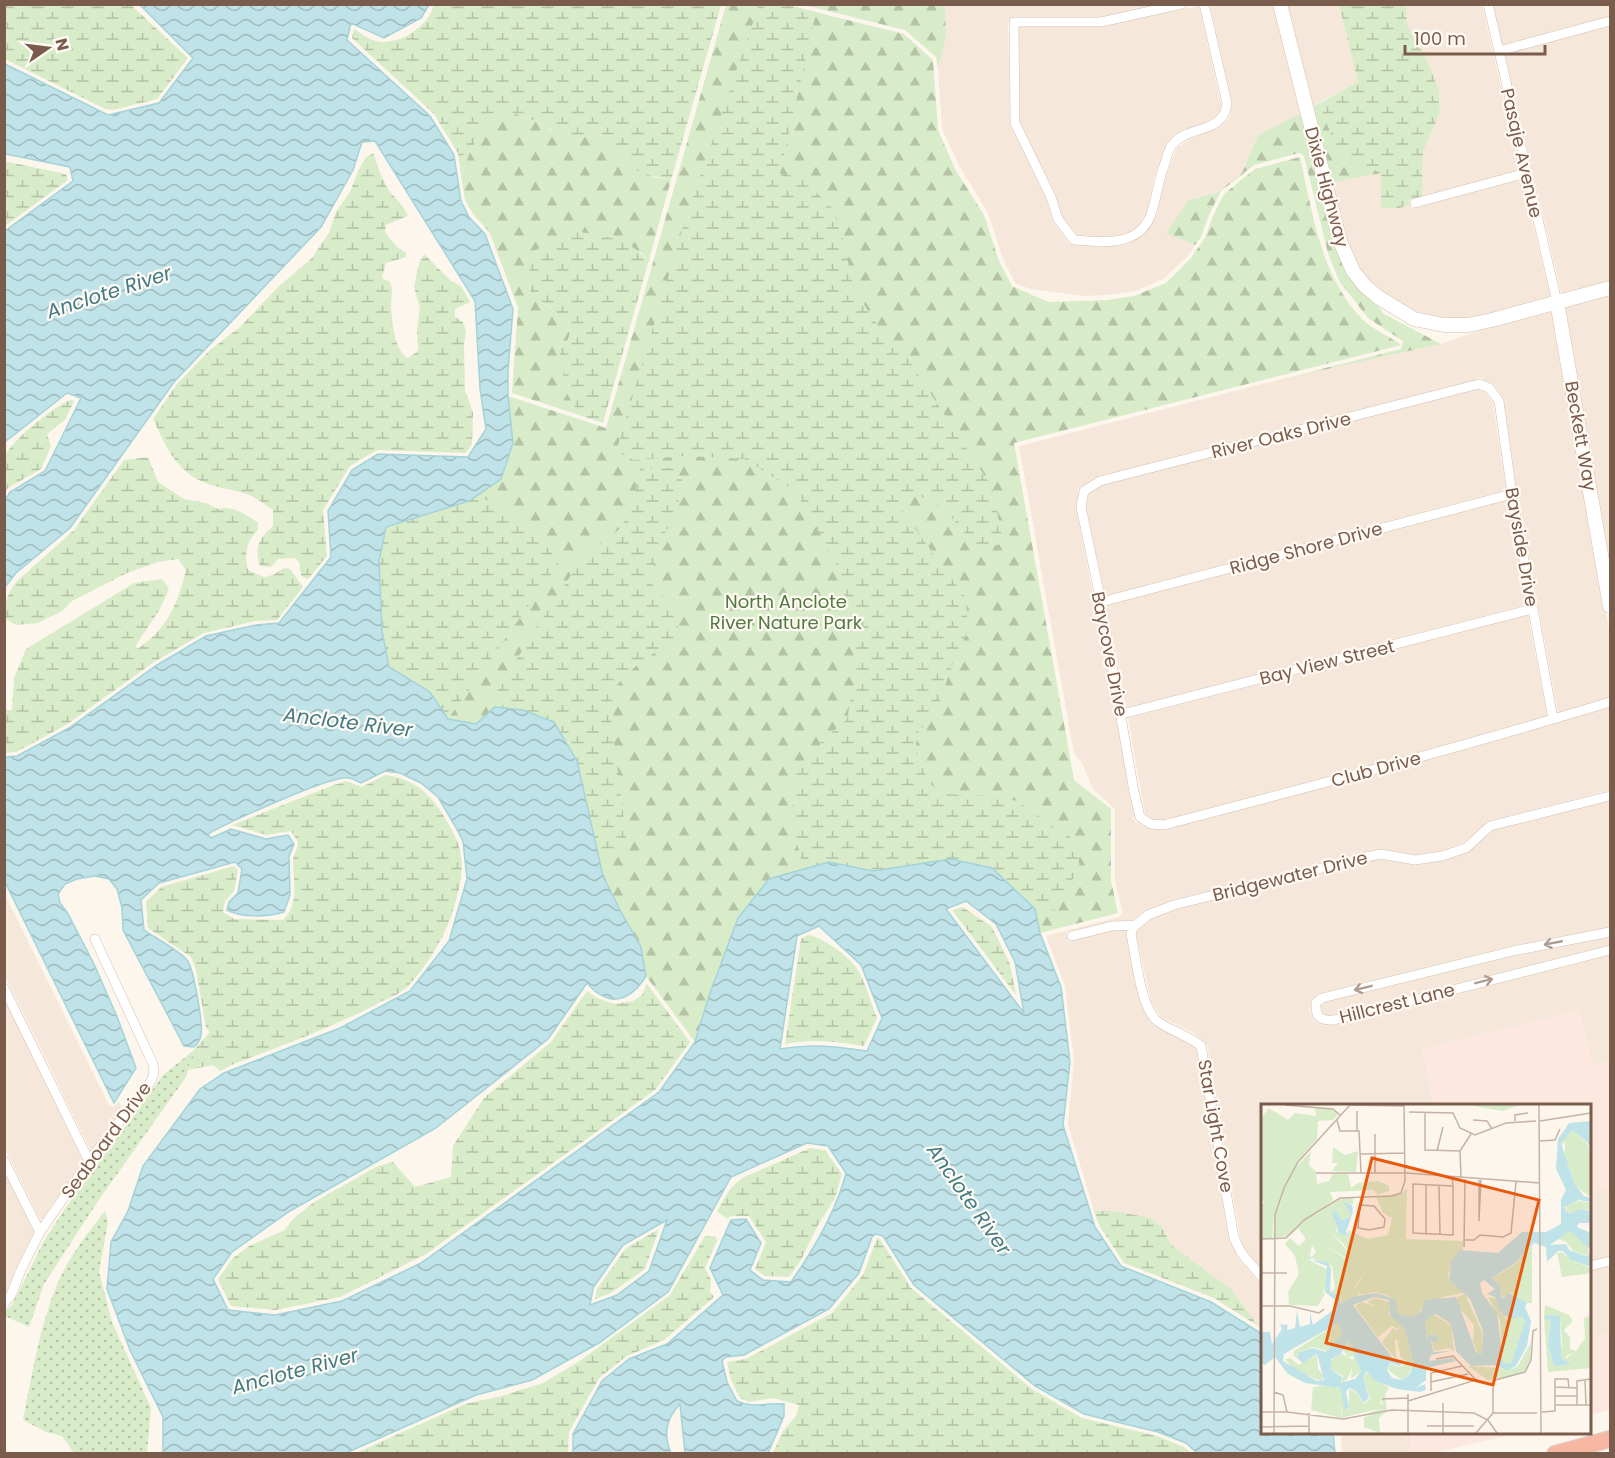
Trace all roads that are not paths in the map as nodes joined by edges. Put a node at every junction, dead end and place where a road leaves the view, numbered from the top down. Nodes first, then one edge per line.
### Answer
1 (1182, 4) edge
2 (1204, 4) edge
3 (1280, 4) edge
4 (1488, 4) edge
5 (1611, 21) edge
6 (1499, 51) junction
7 (1526, 173) junction
8 (1415, 203) dead end
9 (1611, 288) edge
10 (1557, 302) junction
11 (1479, 384) joint
12 (1084, 491) joint
13 (1512, 494) junction
14 (1101, 602) junction
15 (1611, 606) edge
16 (1532, 609) junction
17 (1611, 702) edge
18 (1122, 714) junction
19 (1553, 719) junction
20 (1611, 796) edge
21 (1140, 817) joint
22 (1134, 925) junction
23 (1611, 932) edge
24 (1072, 936) dead end
25 (95, 939) dead end
26 (1611, 950) edge
27 (4, 988) edge
28 (4, 1161) edge
29 (89, 1161) junction
30 (40, 1232) junction
31 (1611, 1261) edge
32 (1591, 1266) edge
33 (1261, 1275) edge
34 (4, 1304) edge
35 (1611, 1439) edge
36 (1555, 1454) edge

1 - 2 street
3 - 10 street, Dixie Highway
4 - 6 street, Pasaje Avenue
5 - 6 street
6 - 7 street, Pasaje Avenue
7 - 8 street
7 - 10 street, Pasaje Avenue
9 - 10 street, Dixie Highway
10 - 15 street, Beckett Way
11 - 12 street, River Oaks Drive
11 - 13 street, Bayside Drive
12 - 14 street, Baycove Drive
13 - 14 street, Ridge Shore Drive
13 - 16 street, Bayside Drive
14 - 18 street, Baycove Drive
16 - 18 street, Bay View Street
16 - 19 street, Bayside Drive
17 - 19 street, Club Drive
18 - 21 street, Baycove Drive
19 - 21 street, Club Drive
20 - 22 street, Bridgewater Drive
22 - 24 street, Bridgewater Drive
22 - 33 street, Star Light Cove
23 -> 26 street, Hillcrest Lane
25 - 29 street, Seaboard Drive
27 - 29 street
28 - 30 street
29 - 30 street, Seaboard Drive
30 - 34 street, Seaboard Drive
31 - 32 street
35 - 36 highway

